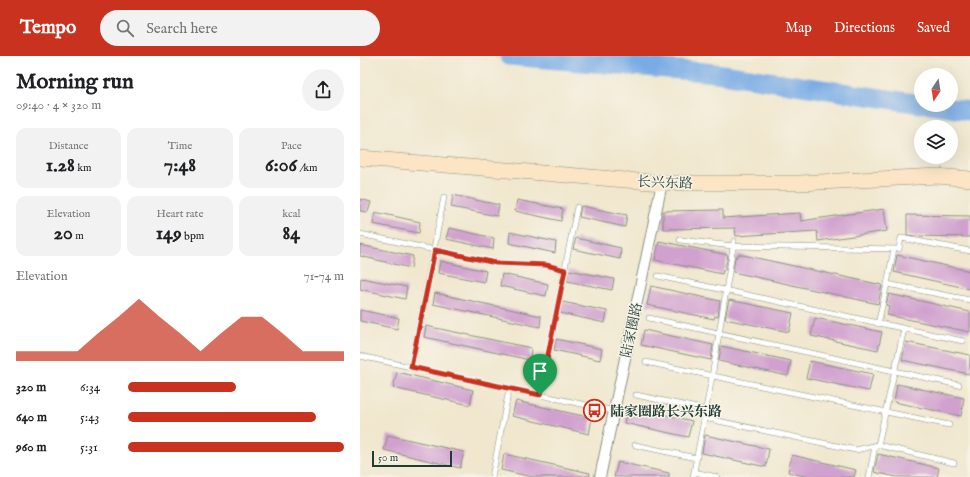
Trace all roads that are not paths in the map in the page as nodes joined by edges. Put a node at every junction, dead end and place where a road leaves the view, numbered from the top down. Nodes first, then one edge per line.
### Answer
1 (361, 158) edge
2 (970, 179) edge
3 (662, 183) junction
4 (444, 197) dead end
5 (577, 207) dead end
6 (360, 234) edge
7 (680, 240) dead end
8 (733, 244) junction
9 (894, 249) junction
10 (435, 250) junction
11 (970, 251) edge
12 (565, 270) junction
13 (658, 276) dead end
14 (887, 284) junction
15 (726, 291) junction
16 (970, 300) edge
17 (649, 318) dead end
18 (878, 324) junction
19 (904, 329) junction
20 (719, 333) junction
21 (963, 341) dead end
22 (360, 356) edge
23 (646, 362) dead end
24 (411, 367) junction
25 (895, 371) junction
26 (712, 377) junction
27 (958, 384) dead end
28 (509, 389) junction
29 (540, 395) junction
30 (636, 395) dead end
31 (706, 410) junction
32 (614, 411) junction
33 (886, 412) junction
34 (704, 418) junction
35 (949, 425) dead end
36 (635, 444) dead end
37 (876, 445) junction
38 (696, 458) junction
39 (954, 463) dead end
40 (693, 474) edge
41 (492, 477) edge
42 (600, 477) edge
43 (717, 477) edge
44 (869, 477) edge

1 - 3 main road, 长兴东路
2 - 3 main road, 长兴东路
3 - 32 street, 陆家圈路
4 - 10 lane
5 - 12 lane
6 - 10 lane
7 - 8 lane
8 - 9 lane
8 - 15 lane
9 - 11 lane
9 - 14 lane
10 - 12 lane
10 - 24 lane
12 - 29 lane
13 - 15 lane
14 - 16 lane
14 - 18 lane
15 - 18 lane
15 - 20 lane
17 - 20 lane
18 - 19 lane
19 - 21 lane
19 - 25 lane
20 - 25 lane
20 - 26 lane
22 - 24 lane
23 - 26 lane
24 - 28 lane
25 - 27 lane
25 - 33 lane
26 - 31 lane
26 - 33 lane
28 - 29 lane
28 - 41 lane
29 - 32 lane
30 - 31 lane
31 - 34 lane
32 - 42 street, 陆家圈路
33 - 35 lane
33 - 37 lane
34 - 37 lane
34 - 38 lane
36 - 38 lane
37 - 39 lane
37 - 44 lane
38 - 40 lane
40 - 43 lane

